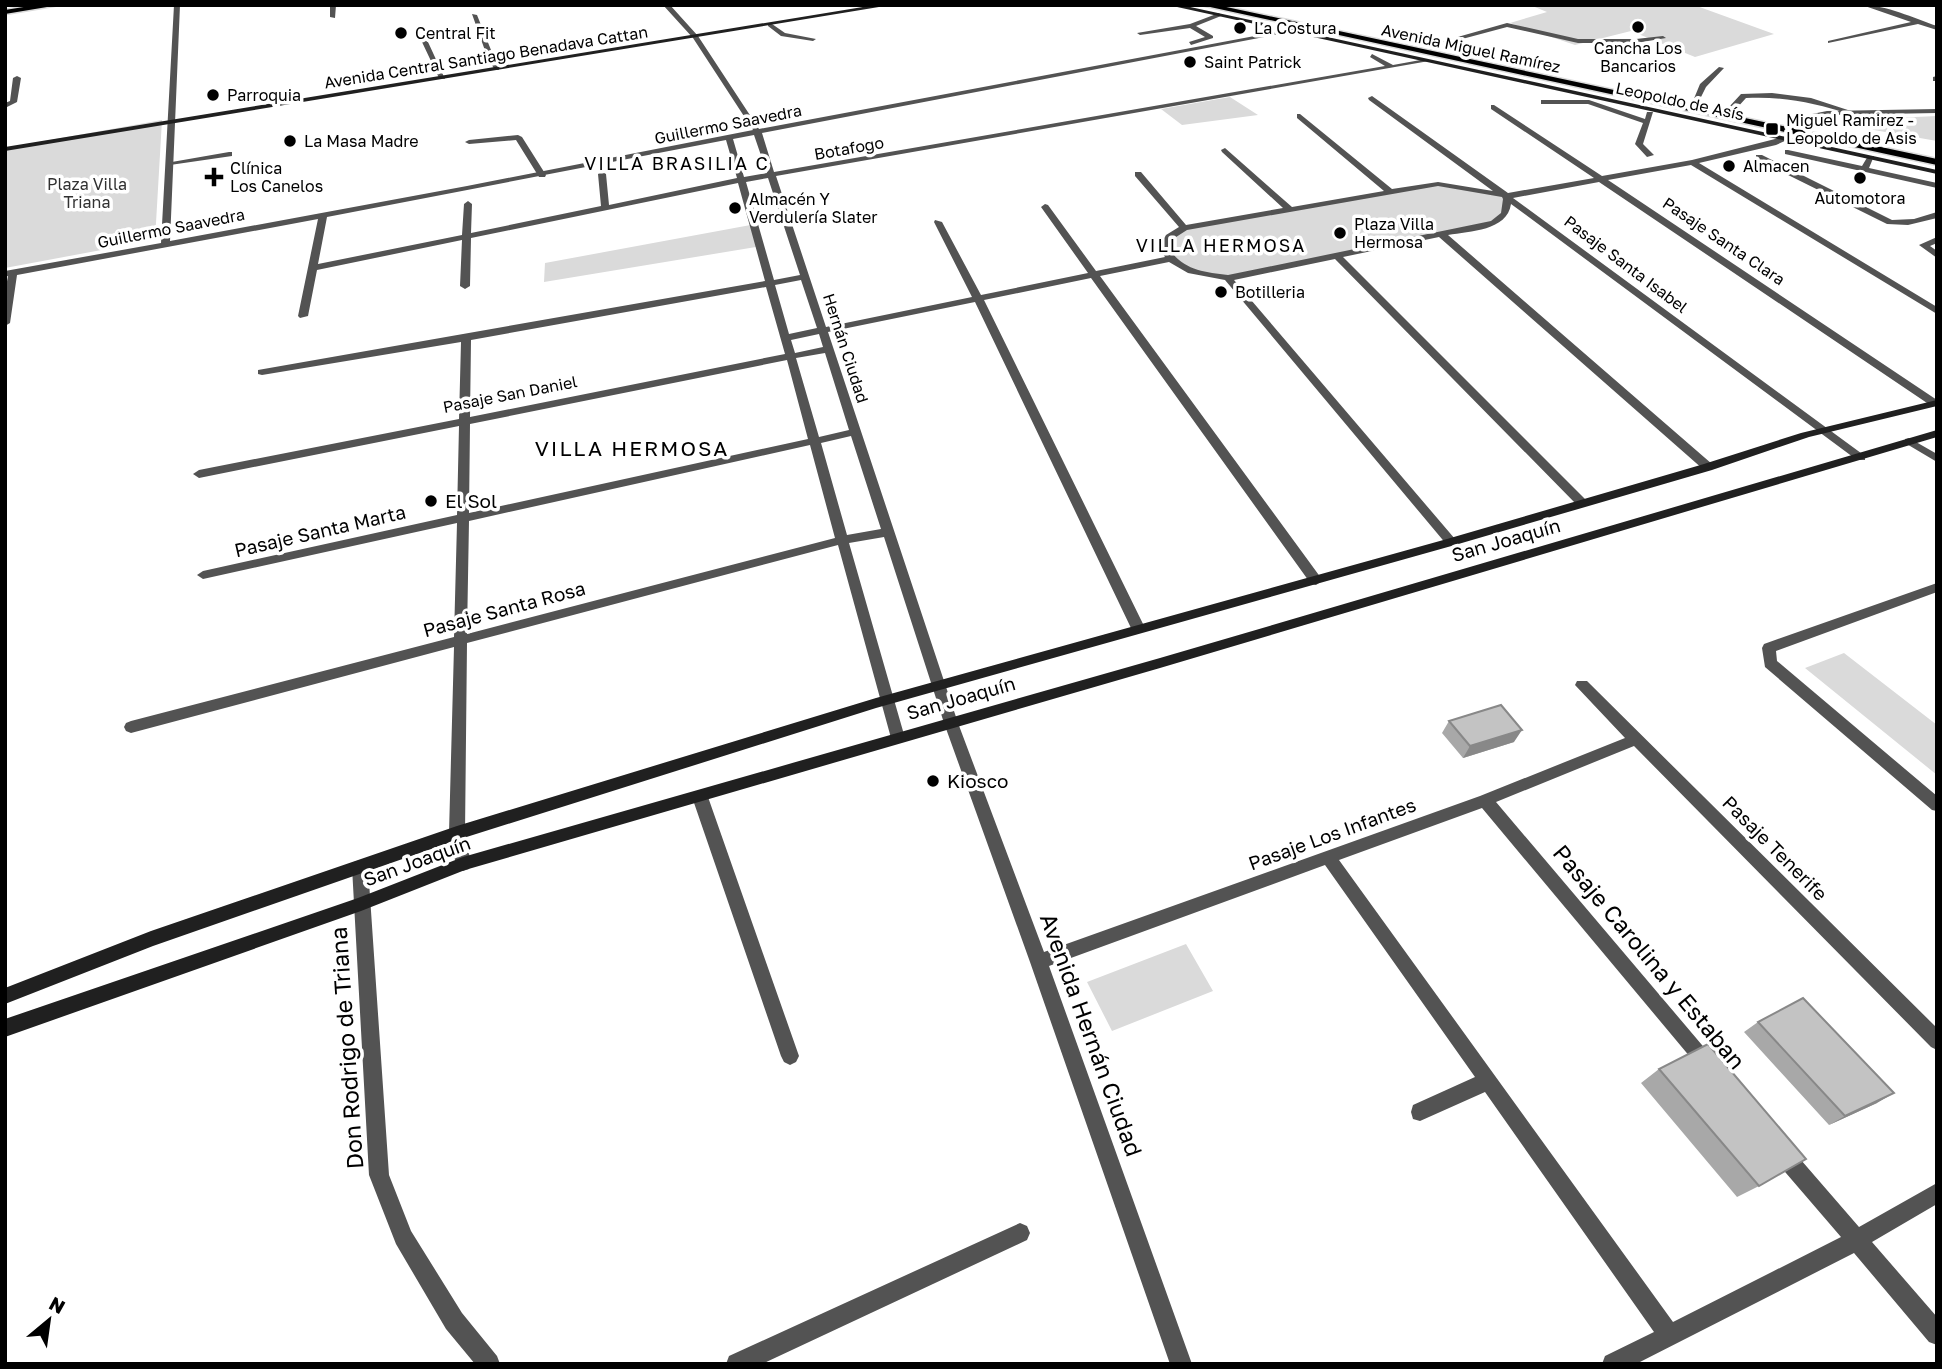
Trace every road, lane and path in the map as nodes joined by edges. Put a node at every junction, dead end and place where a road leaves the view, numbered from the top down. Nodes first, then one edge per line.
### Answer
1 (55, 5) edge
2 (177, 5) edge
3 (333, 5) edge
4 (666, 5) edge
5 (888, 5) edge
6 (1171, 5) edge
7 (1205, 5) edge
8 (1250, 5) edge
9 (1870, 6) edge
10 (5, 12) edge
11 (474, 15) dead end
12 (1219, 15) junction
13 (333, 17) dead end
14 (1919, 22) junction
15 (770, 24) junction
16 (1191, 26) junction
17 (1937, 28) edge
18 (1292, 32) junction
19 (1140, 33) dead end
20 (696, 37) junction
21 (1663, 38) dead end
22 (813, 39) dead end
23 (425, 42) dead end
24 (1830, 42) dead end
25 (1191, 43) dead end
26 (1436, 44) junction
27 (1372, 56) dead end
28 (1426, 61) junction
29 (1392, 67) junction
30 (1721, 68) dead end
31 (497, 69) junction
32 (17, 78) dead end
33 (443, 78) junction
34 (1615, 82) dead end
35 (1682, 96) dead end
36 (1372, 97) dead end
37 (1696, 99) junction
38 (1544, 102) dead end
39 (1708, 102) dead end
40 (1721, 104) dead end
41 (5, 106) edge
42 (1494, 107) dead end
43 (1734, 107) junction
44 (1652, 110) junction
45 (1747, 110) dead end
46 (1937, 111) edge
47 (1850, 112) junction
48 (1300, 116) dead end
49 (1799, 121) dead end
50 (173, 122) junction
51 (1647, 122) junction
52 (1812, 123) junction
53 (1824, 126) dead end
54 (757, 131) junction
55 (729, 137) junction
56 (1784, 138) junction
57 (469, 142) dead end
58 (5, 149) edge
59 (1225, 150) dead end
60 (1788, 152) dead end
61 (229, 155) dead end
62 (1650, 155) dead end
63 (1759, 157) dead end
64 (1871, 158) junction
65 (1692, 162) junction
66 (1937, 162) edge
67 (170, 163) junction
68 (1864, 169) junction
69 (1937, 172) edge
70 (602, 174) dead end
71 (1138, 174) dead end
72 (542, 175) junction
73 (771, 176) junction
74 (1604, 178) junction
75 (741, 180) junction
76 (1937, 186) edge
77 (1390, 192) junction
78 (1508, 196) junction
79 (468, 204) dead end
80 (1045, 207) dead end
81 (605, 209) junction
82 (1289, 209) junction
83 (323, 214) junction
84 (1937, 215) edge
85 (938, 222) dead end
86 (1184, 228) junction
87 (1441, 234) junction
88 (467, 237) junction
89 (1937, 240) edge
90 (166, 244) junction
91 (1336, 255) junction
92 (1937, 255) edge
93 (1170, 259) junction
94 (313, 268) junction
95 (9, 273) edge
96 (1093, 274) junction
97 (804, 277) junction
98 (1228, 278) junction
99 (769, 282) junction
100 (465, 286) dead end
101 (978, 298) junction
102 (1937, 311) edge
103 (303, 316) dead end
104 (5, 323) edge
105 (822, 332) junction
106 (466, 338) junction
107 (785, 338) junction
108 (828, 349) junction
109 (790, 355) junction
110 (262, 372) dead end
111 (1936, 403) edge
112 (465, 419) junction
113 (1822, 431) junction
114 (855, 432) junction
115 (1937, 433) edge
116 (814, 441) junction
117 (1909, 441) junction
118 (1861, 457) junction
119 (1937, 459) edge
120 (1708, 467) junction
121 (199, 474) dead end
122 (1581, 502) junction
123 (463, 517) junction
124 (888, 532) junction
125 (842, 540) junction
126 (1451, 542) junction
127 (203, 575) dead end
128 (1316, 581) junction
129 (1937, 587) edge
130 (1138, 628) junction
131 (461, 640) junction
132 (1582, 685) dead end
133 (938, 686) junction
134 (887, 700) junction
135 (950, 723) junction
136 (131, 727) dead end
137 (898, 737) junction
138 (1637, 739) junction
139 (700, 797) junction
140 (1485, 800) junction
141 (1937, 805) edge
142 (457, 833) junction
143 (1329, 858) junction
144 (463, 864) junction
145 (360, 867) junction
146 (361, 904) junction
147 (1039, 962) junction
148 (5, 996) edge
149 (5, 1028) edge
150 (1937, 1041) edge
151 (790, 1056) dead end
152 (1714, 1073) edge
153 (1488, 1081) junction
154 (1420, 1112) dead end
155 (1767, 1136) edge
156 (1937, 1193) edge
157 (1020, 1233) dead end
158 (1855, 1241) junction
159 (1669, 1334) junction
160 (1937, 1334) edge
161 (489, 1364) edge
162 (737, 1364) edge
163 (1181, 1364) edge
164 (1613, 1364) edge

1 - 10 main road
2 - 50 street
3 - 13 street
4 - 20 street, Hernán Ciudad
5 - 15 street, Avenida Central Santiago Benadava Cattan
6 - 12 street, Leopoldo de Asís
7 - 66 main road, Avenida Miguel Ramírez
8 - 26 main road, Avenida Miguel Ramírez
9 - 14 street
11 - 31 street
12 - 16 street
12 - 18 street, Leopoldo de Asís
14 - 17 street
14 - 24 street
15 - 20 street, Avenida Central Santiago Benadava Cattan
15 - 22 street
16 - 19 street
16 - 25 street
18 - 28 street, Leopoldo de Asís
18 - 54 street, Guillermo Saavedra
20 - 31 street, Avenida Central Santiago Benadava Cattan
20 - 54 street, Hernán Ciudad
21 - 26 street
23 - 33 street
26 - 34 main road, Avenida Miguel Ramírez
27 - 29 street
28 - 29 street, Botafogo
28 - 44 street, Leopoldo de Asís
29 - 73 street, Botafogo
30 - 37 street
31 - 33 street, Avenida Central Santiago Benadava Cattan
32 - 41 street
33 - 50 street, Avenida Central Santiago Benadava Cattan
35 - 37 main road
36 - 78 street, Pasaje Santa Isabel
37 - 39 main road
38 - 51 street
40 - 43 main road
42 - 74 street, Pasaje Santa Clara
43 - 45 main road
43 - 47 street
44 - 51 street
44 - 56 street, Leopoldo de Asís
46 - 47 street
47 - 52 street
48 - 77 street
49 - 52 main road
50 - 58 street, Avenida Central Santiago Benadava Cattan
50 - 67 street
51 - 62 street
52 - 53 main road
54 - 55 street, Guillermo Saavedra
54 - 73 street, Hernán Ciudad
55 - 72 street, Guillermo Saavedra
55 - 75 street
56 - 64 street, Leopoldo de Asís
56 - 65 street
57 - 72 street
59 - 82 street
60 - 68 street
61 - 67 street
63 - 84 street
64 - 68 street
64 - 69 street, Leopoldo de Asís
65 - 74 street
65 - 102 street
67 - 90 street
68 - 76 street
70 - 81 street
71 - 86 street
72 - 83 street, Guillermo Saavedra
73 - 75 street, Botafogo
73 - 97 street, Hernán Ciudad
74 - 78 street
74 - 111 street, Pasaje Santa Clara
75 - 81 street, Botafogo
75 - 99 street
77 - 78 street
77 - 82 street
78 - 87 street
78 - 113 street, Pasaje Santa Isabel
79 - 88 street
80 - 96 street
81 - 88 street, Botafogo
82 - 86 street
83 - 90 street, Guillermo Saavedra
83 - 94 street
85 - 101 street
86 - 93 street
87 - 91 street
87 - 120 street
88 - 94 street, Botafogo
88 - 100 street
89 - 92 street
90 - 95 street, Guillermo Saavedra
91 - 98 street
91 - 122 street
93 - 96 street
93 - 98 street
94 - 103 street
95 - 104 street
96 - 101 street
96 - 128 street
97 - 99 street
97 - 105 street, Hernán Ciudad
98 - 126 street
99 - 106 street
99 - 107 street
101 - 105 street
101 - 130 street
105 - 107 street
105 - 108 street, Hernán Ciudad
106 - 110 street
106 - 112 street
107 - 109 street
108 - 109 street, Pasaje San Daniel
108 - 114 street, Hernán Ciudad
109 - 112 street, Pasaje San Daniel
109 - 116 street
111 - 113 street, San Joaquín
112 - 121 street, Pasaje San Daniel
112 - 123 street
113 - 118 street, Pasaje Santa Isabel
113 - 120 street, San Joaquín
114 - 116 street, Pasaje Santa Marta
114 - 124 street, Hernán Ciudad
115 - 117 street, San Joaquín
116 - 123 street, Pasaje Santa Marta
116 - 125 street
117 - 118 street, San Joaquín
117 - 119 street
118 - 135 street, San Joaquín
120 - 122 street, San Joaquín
122 - 126 street, San Joaquín
123 - 127 street, Pasaje Santa Marta
123 - 131 street
124 - 125 street, Pasaje Santa Rosa
124 - 133 street, Hernán Ciudad
125 - 131 street, Pasaje Santa Rosa
125 - 134 street
126 - 128 street, San Joaquín
128 - 130 street, San Joaquín
129 - 141 street
130 - 133 street, San Joaquín
131 - 136 street, Pasaje Santa Rosa
131 - 142 street
132 - 138 street, Pasaje Tenerife
133 - 134 street, San Joaquín
133 - 135 street, Hernán Ciudad
134 - 137 street
134 - 142 street, San Joaquín
135 - 137 street, San Joaquín
135 - 147 street, Avenida Hernán Ciudad
137 - 139 street, San Joaquín
138 - 140 street, Pasaje Los Infantes
138 - 150 street, Pasaje Tenerife
139 - 144 street, San Joaquín
139 - 151 street
140 - 143 street, Pasaje Los Infantes
140 - 152 street, Pasaje Carolina y Estaban
142 - 144 street
142 - 145 street, San Joaquín
143 - 147 street, Pasaje Los Infantes
143 - 153 street
144 - 146 street, San Joaquín
145 - 146 street, Don Rodrigo de Triana
145 - 148 street, San Joaquín
146 - 149 street, San Joaquín
146 - 161 street, Don Rodrigo de Triana
147 - 163 street, Avenida Hernán Ciudad
153 - 154 street
153 - 159 street
155 - 158 street
156 - 158 street
157 - 162 street
158 - 159 street
158 - 160 street
159 - 164 street

